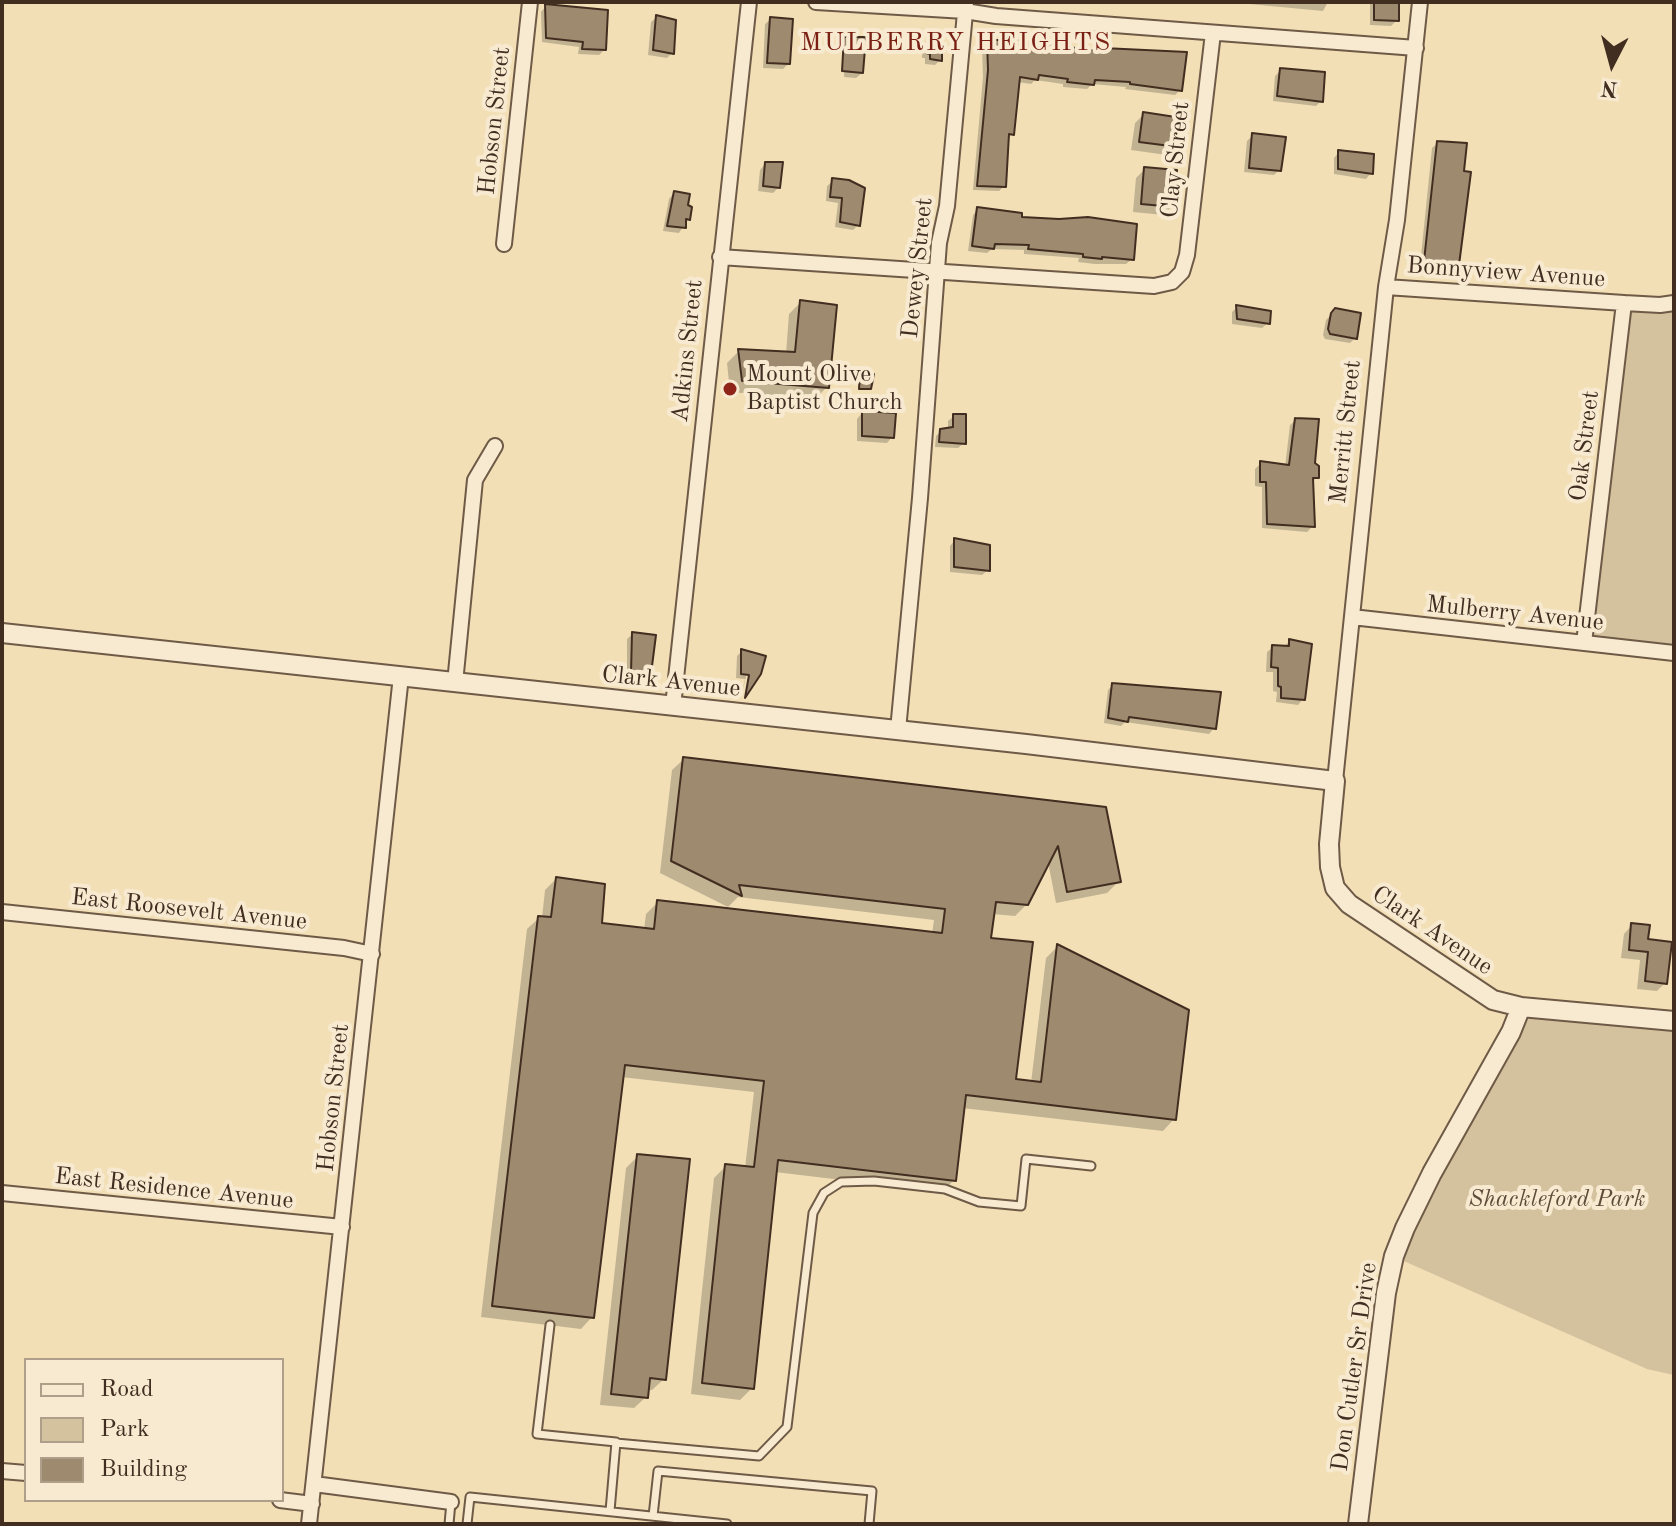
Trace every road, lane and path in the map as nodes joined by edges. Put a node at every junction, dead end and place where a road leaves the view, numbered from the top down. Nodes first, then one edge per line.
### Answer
1 (530, 2) edge
2 (749, 2) edge
3 (816, 2) edge
4 (1420, 2) edge
5 (966, 7) edge
6 (1213, 33) junction
7 (1416, 48) junction
8 (504, 244) dead end
9 (720, 257) junction
10 (936, 273) junction
11 (1386, 287) junction
12 (1624, 303) junction
13 (1674, 303) edge
14 (495, 446) dead end
15 (1352, 617) junction
16 (2, 633) edge
17 (1584, 643) junction
18 (1674, 653) edge
19 (401, 676) junction
20 (455, 683) junction
21 (673, 706) junction
22 (898, 730) junction
23 (1335, 781) junction
24 (1330, 867) joint
25 (2, 912) edge
26 (372, 954) junction
27 (1521, 1007) junction
28 (1674, 1021) edge
29 (1091, 1166) dead end
30 (2, 1193) edge
31 (342, 1227) junction
32 (550, 1325) dead end
33 (616, 1443) junction
34 (2, 1471) edge
35 (24, 1473) edge
36 (314, 1484) junction
37 (284, 1500) edge
38 (451, 1502) joint
39 (312, 1504) junction
40 (610, 1511) junction
41 (653, 1516) junction
42 (309, 1524) edge
43 (449, 1524) edge
44 (467, 1524) edge
45 (727, 1524) edge
46 (869, 1524) edge
47 (1358, 1524) edge

1 - 8 street, Hobson Street
2 - 9 street, Adkins Street
3 - 5 street
4 - 7 street, Merritt Street
5 - 6 street
5 - 10 street, Dewey Street
6 - 7 street
6 - 10 street, Clay Street
7 - 11 street, Merritt Street
9 - 10 street
9 - 21 street, Adkins Street
10 - 22 street, Dewey Street
11 - 12 street, Bonnyview Avenue
11 - 15 street, Merritt Street
12 - 13 street
12 - 17 street, Oak Street
14 - 20 street
15 - 17 street, Mulberry Avenue
15 - 23 street, Merritt Street
16 - 19 street, Clark Avenue
17 - 18 street, Mulberry Avenue
19 - 20 street, Clark Avenue
19 - 26 street, Hobson Street
20 - 21 street, Clark Avenue
21 - 22 street, Clark Avenue
22 - 23 street, Clark Avenue
23 - 24 street, Merritt Street
24 - 27 street, Clark Avenue
25 - 26 street, East Roosevelt Avenue
26 - 31 street, Hobson Street
27 - 28 street, Clark Avenue
27 - 47 street, Don Cutler Sr Drive
29 - 33 lane
30 - 31 street, East Residence Avenue
31 - 36 street, Hobson Street
32 - 33 lane
33 - 40 lane
34 - 35 street
36 - 38 street
36 - 39 street, Hobson Street
37 - 39 street
38 - 43 lane
39 - 42 street, Hobson Street
40 - 41 lane
40 - 44 lane
41 - 45 lane
41 - 46 lane

